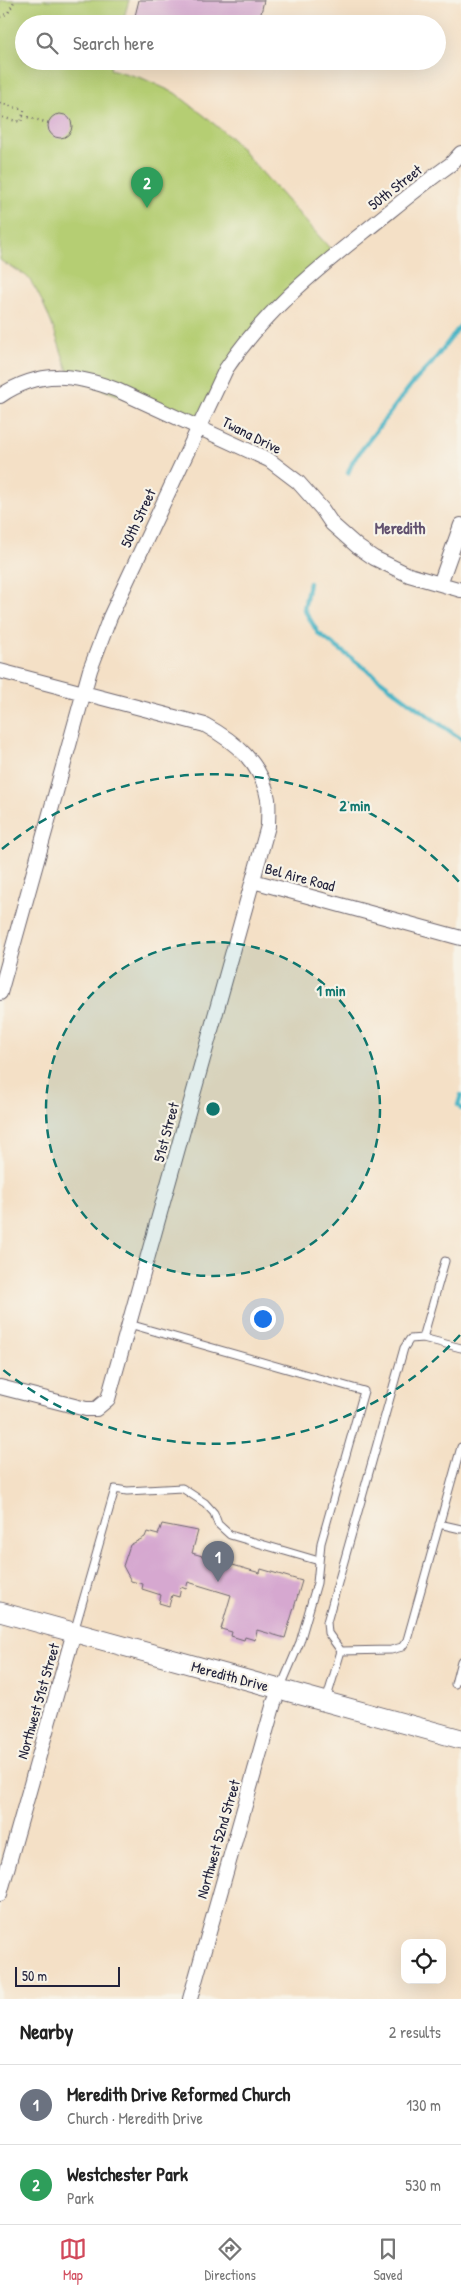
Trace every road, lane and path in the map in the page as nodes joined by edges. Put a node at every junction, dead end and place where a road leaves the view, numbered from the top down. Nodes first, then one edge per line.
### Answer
1 (15, 0) edge
2 (0, 17) edge
3 (0, 103) edge
4 (23, 116) junction
5 (0, 117) edge
6 (49, 123) dead end
7 (461, 153) edge
8 (0, 396) edge
9 (198, 426) junction
10 (461, 525) edge
11 (440, 584) junction
12 (461, 590) edge
13 (0, 671) edge
14 (84, 693) junction
15 (253, 881) junction
16 (461, 938) edge
17 (0, 993) edge
18 (445, 1261) dead end
19 (130, 1324) junction
20 (423, 1338) junction
21 (461, 1348) edge
22 (0, 1386) edge
23 (461, 1447) edge
24 (439, 1524) junction
25 (461, 1529) edge
26 (319, 1561) junction
27 (0, 1612) edge
28 (74, 1632) junction
29 (341, 1652) junction
30 (461, 1661) edge
31 (454, 1684) dead end
32 (280, 1689) junction
33 (326, 1701) junction
34 (461, 1738) edge
35 (0, 1894) edge
36 (190, 1999) edge

1 - 2 path
3 - 4 path
4 - 5 path
4 - 6 path
7 - 9 street, 50th Street
8 - 9 street, Twana Drive
9 - 11 street, Twana Drive
9 - 14 street, 50th Street
10 - 11 street
11 - 12 street, Twana Drive
13 - 14 street, Bel Aire Road
14 - 15 street, Bel Aire Road
14 - 17 street, 50th Street
15 - 16 street, Bel Aire Road
15 - 19 street, 51st Street
18 - 20 lane
19 - 22 street, 51st Street
19 - 26 lane
20 - 21 lane
20 - 29 lane
23 - 24 lane
24 - 25 lane
24 - 29 lane
26 - 28 lane
26 - 32 lane
27 - 28 main road, Meredith Drive
28 - 32 main road, Meredith Drive
28 - 35 street, Northwest 51st Street
29 - 33 lane
30 - 31 lane
32 - 33 main road, Meredith Drive
32 - 36 street, Northwest 52nd Street
33 - 34 main road, Meredith Drive

